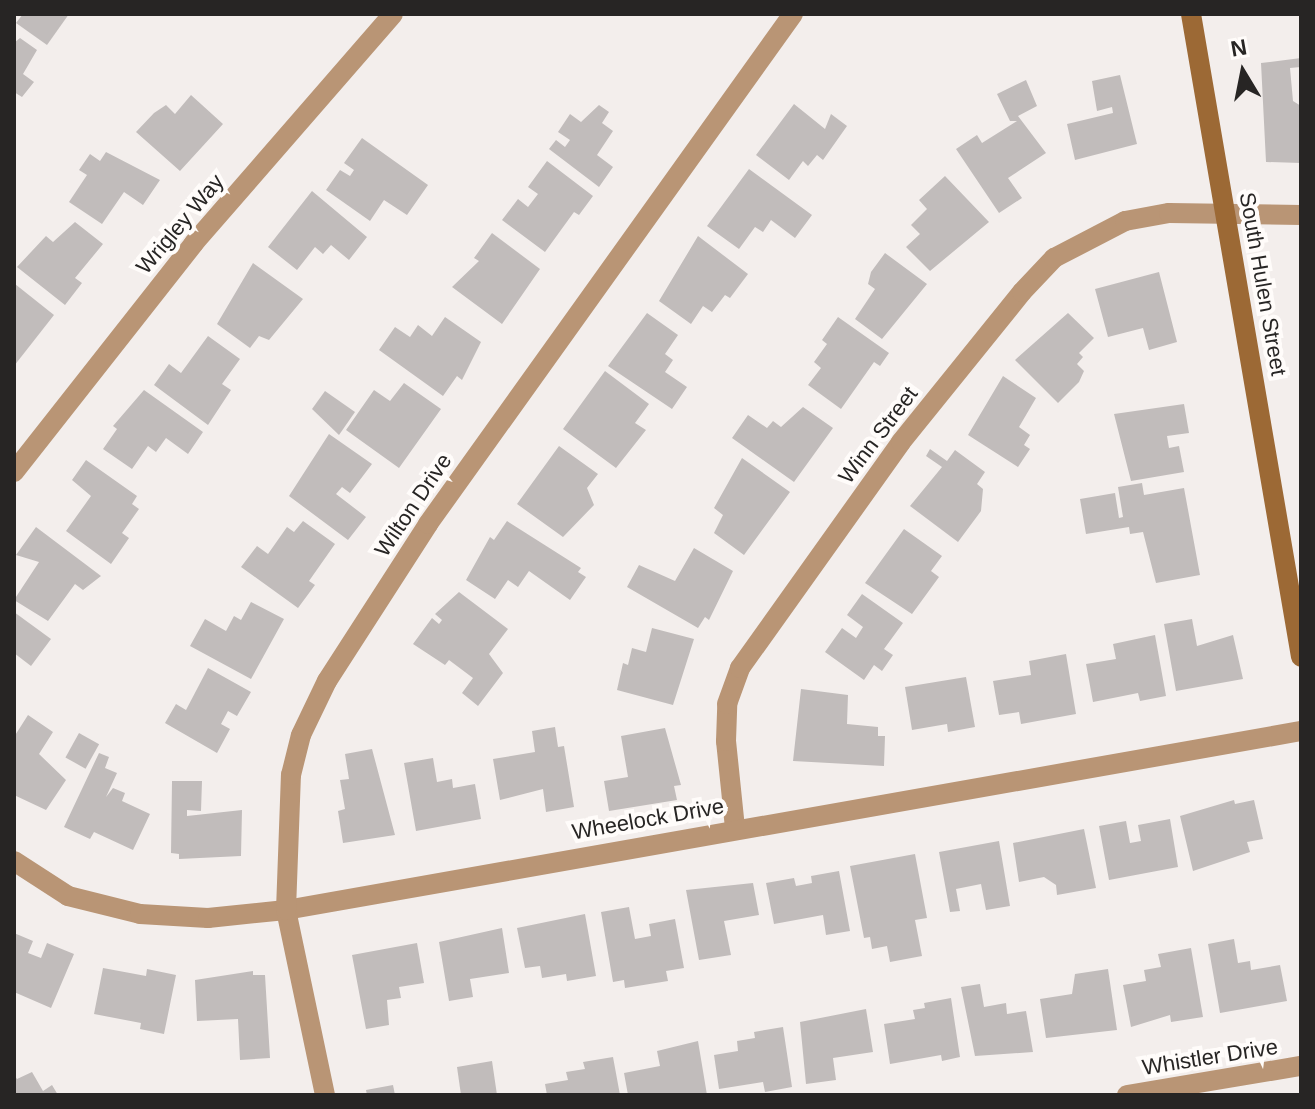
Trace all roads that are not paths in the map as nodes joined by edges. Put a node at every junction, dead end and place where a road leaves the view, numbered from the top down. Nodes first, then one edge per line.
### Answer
1 (393, 14) edge
2 (793, 14) edge
3 (1191, 14) edge
4 (1227, 214) junction
5 (1301, 215) edge
6 (14, 472) edge
7 (1301, 657) edge
8 (1301, 731) edge
9 (735, 828) junction
10 (14, 861) edge
11 (286, 910) junction
12 (1301, 1066) edge
13 (325, 1095) edge
14 (1127, 1095) edge

1 - 6 street, Wrigley Way
2 - 11 street, Wilton Drive
3 - 4 main road, South Hulen Street
4 - 5 street, Winn Street
4 - 7 main road, South Hulen Street
4 - 9 street, Winn Street
8 - 9 street, Wheelock Drive
9 - 11 street, Wheelock Drive
10 - 11 street, Wheelock Drive
11 - 13 street, Wilton Drive
12 - 14 street, Whistler Drive

